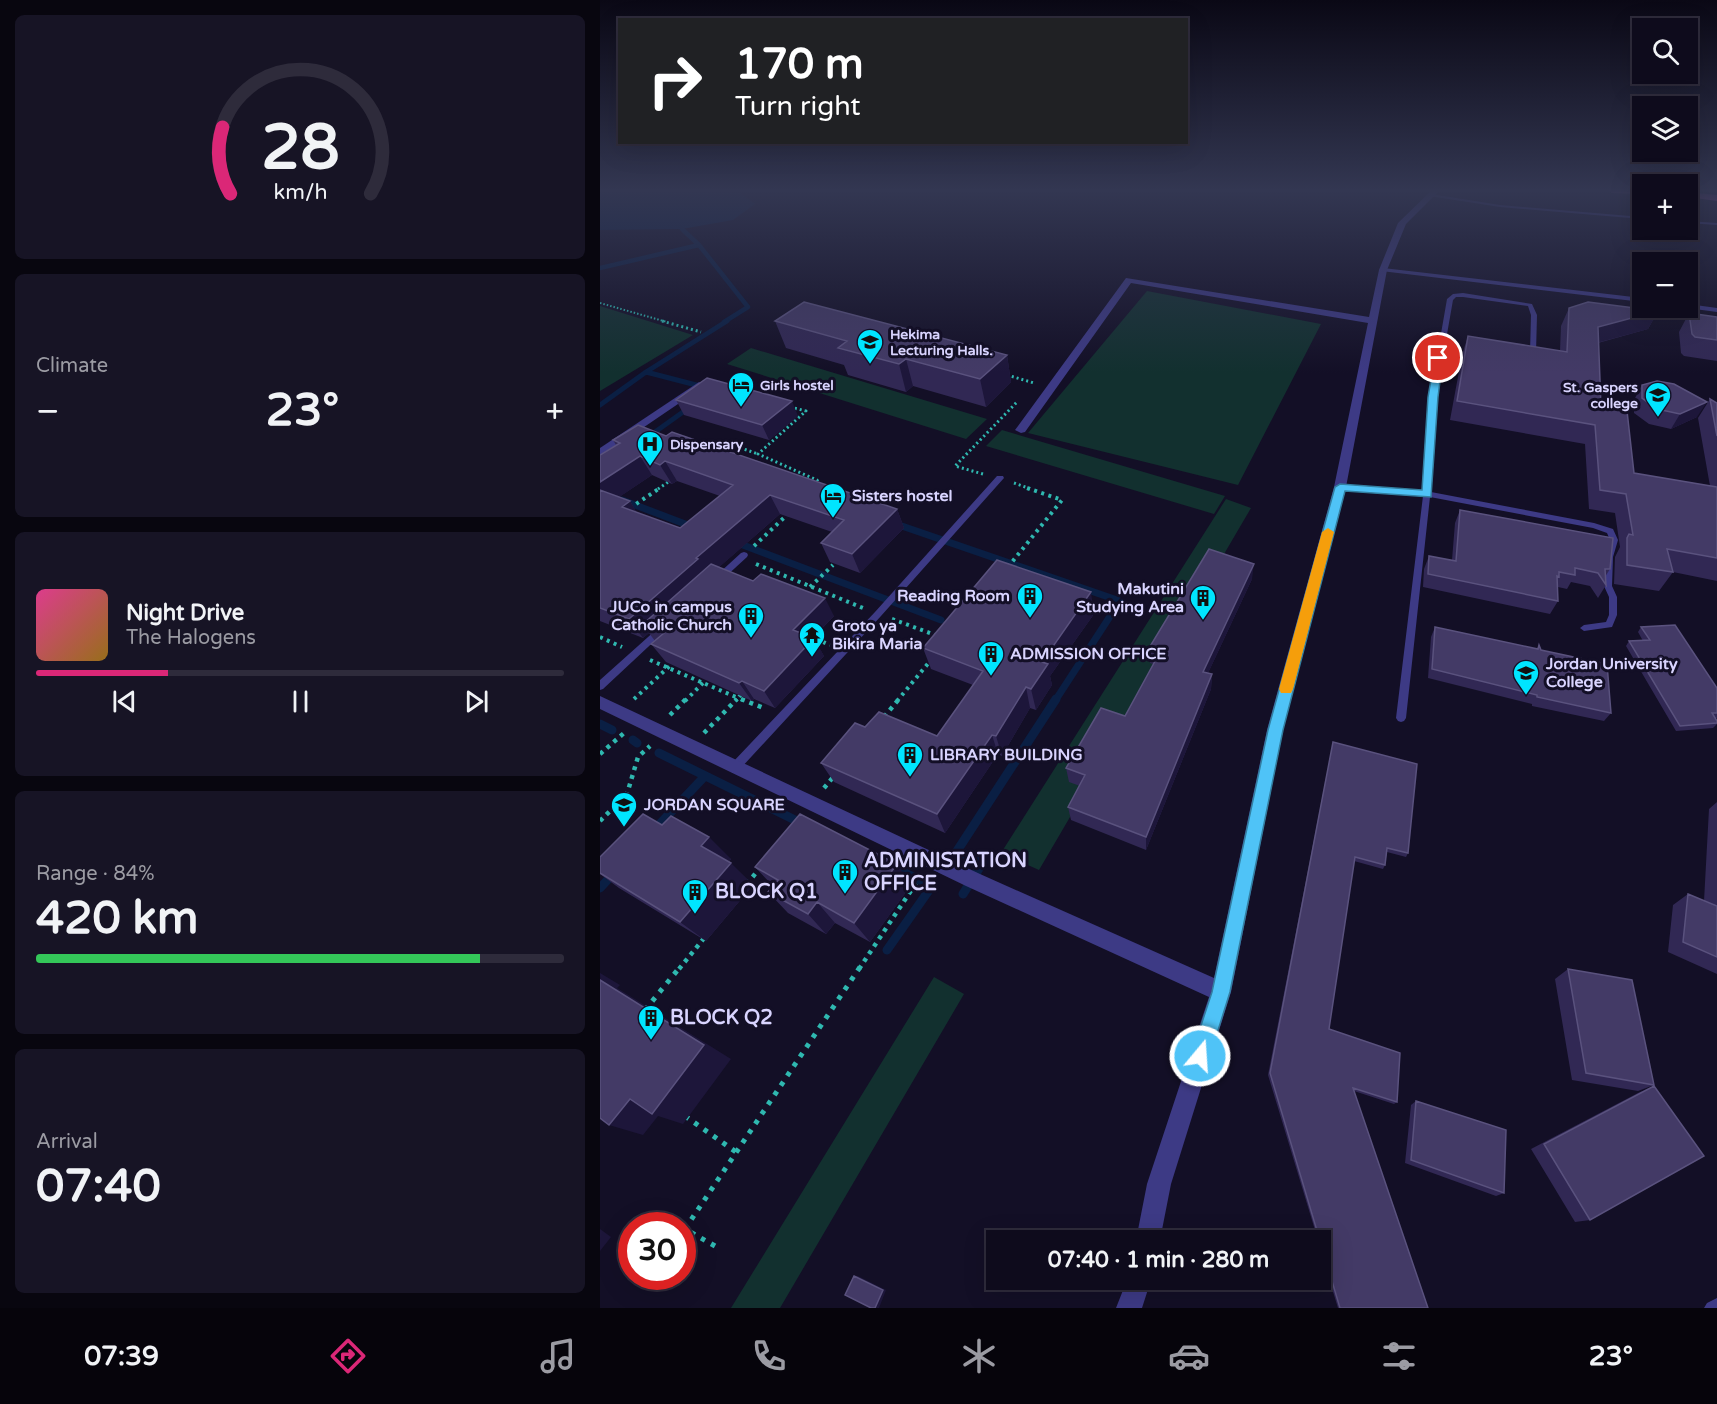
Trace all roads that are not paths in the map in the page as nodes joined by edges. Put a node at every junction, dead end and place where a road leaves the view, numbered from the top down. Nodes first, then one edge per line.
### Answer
1 (1391, 251) edge
2 (1383, 270) junction
3 (1632, 299) edge
4 (1698, 307) edge
5 (1717, 310) edge
6 (1373, 321) junction
7 (1533, 353) edge
8 (703, 381) edge
9 (1021, 430) dead end
10 (600, 453) edge
11 (1000, 478) dead end
12 (1340, 487) junction
13 (1427, 494) junction
14 (742, 557) road end
15 (714, 582) edge
16 (671, 622) edge
17 (1584, 628) dead end
18 (600, 686) edge
19 (600, 702) edge
20 (1401, 718) dead end
21 (736, 766) junction
22 (1221, 992) junction
23 (1150, 1230) edge
24 (1135, 1290) edge
25 (1717, 1306) edge
26 (1128, 1308) edge
27 (1712, 1308) edge

1 - 2 street
2 - 3 lane
2 - 6 street
4 - 5 lane
6 - 9 street
6 - 12 street
7 - 13 lane
8 - 10 street
11 - 21 lane
12 - 13 lane
12 - 22 street
13 - 17 lane
13 - 20 lane
14 - 15 lane
16 - 18 lane
19 - 21 street
21 - 22 street
22 - 23 street
24 - 26 street
25 - 27 lane

